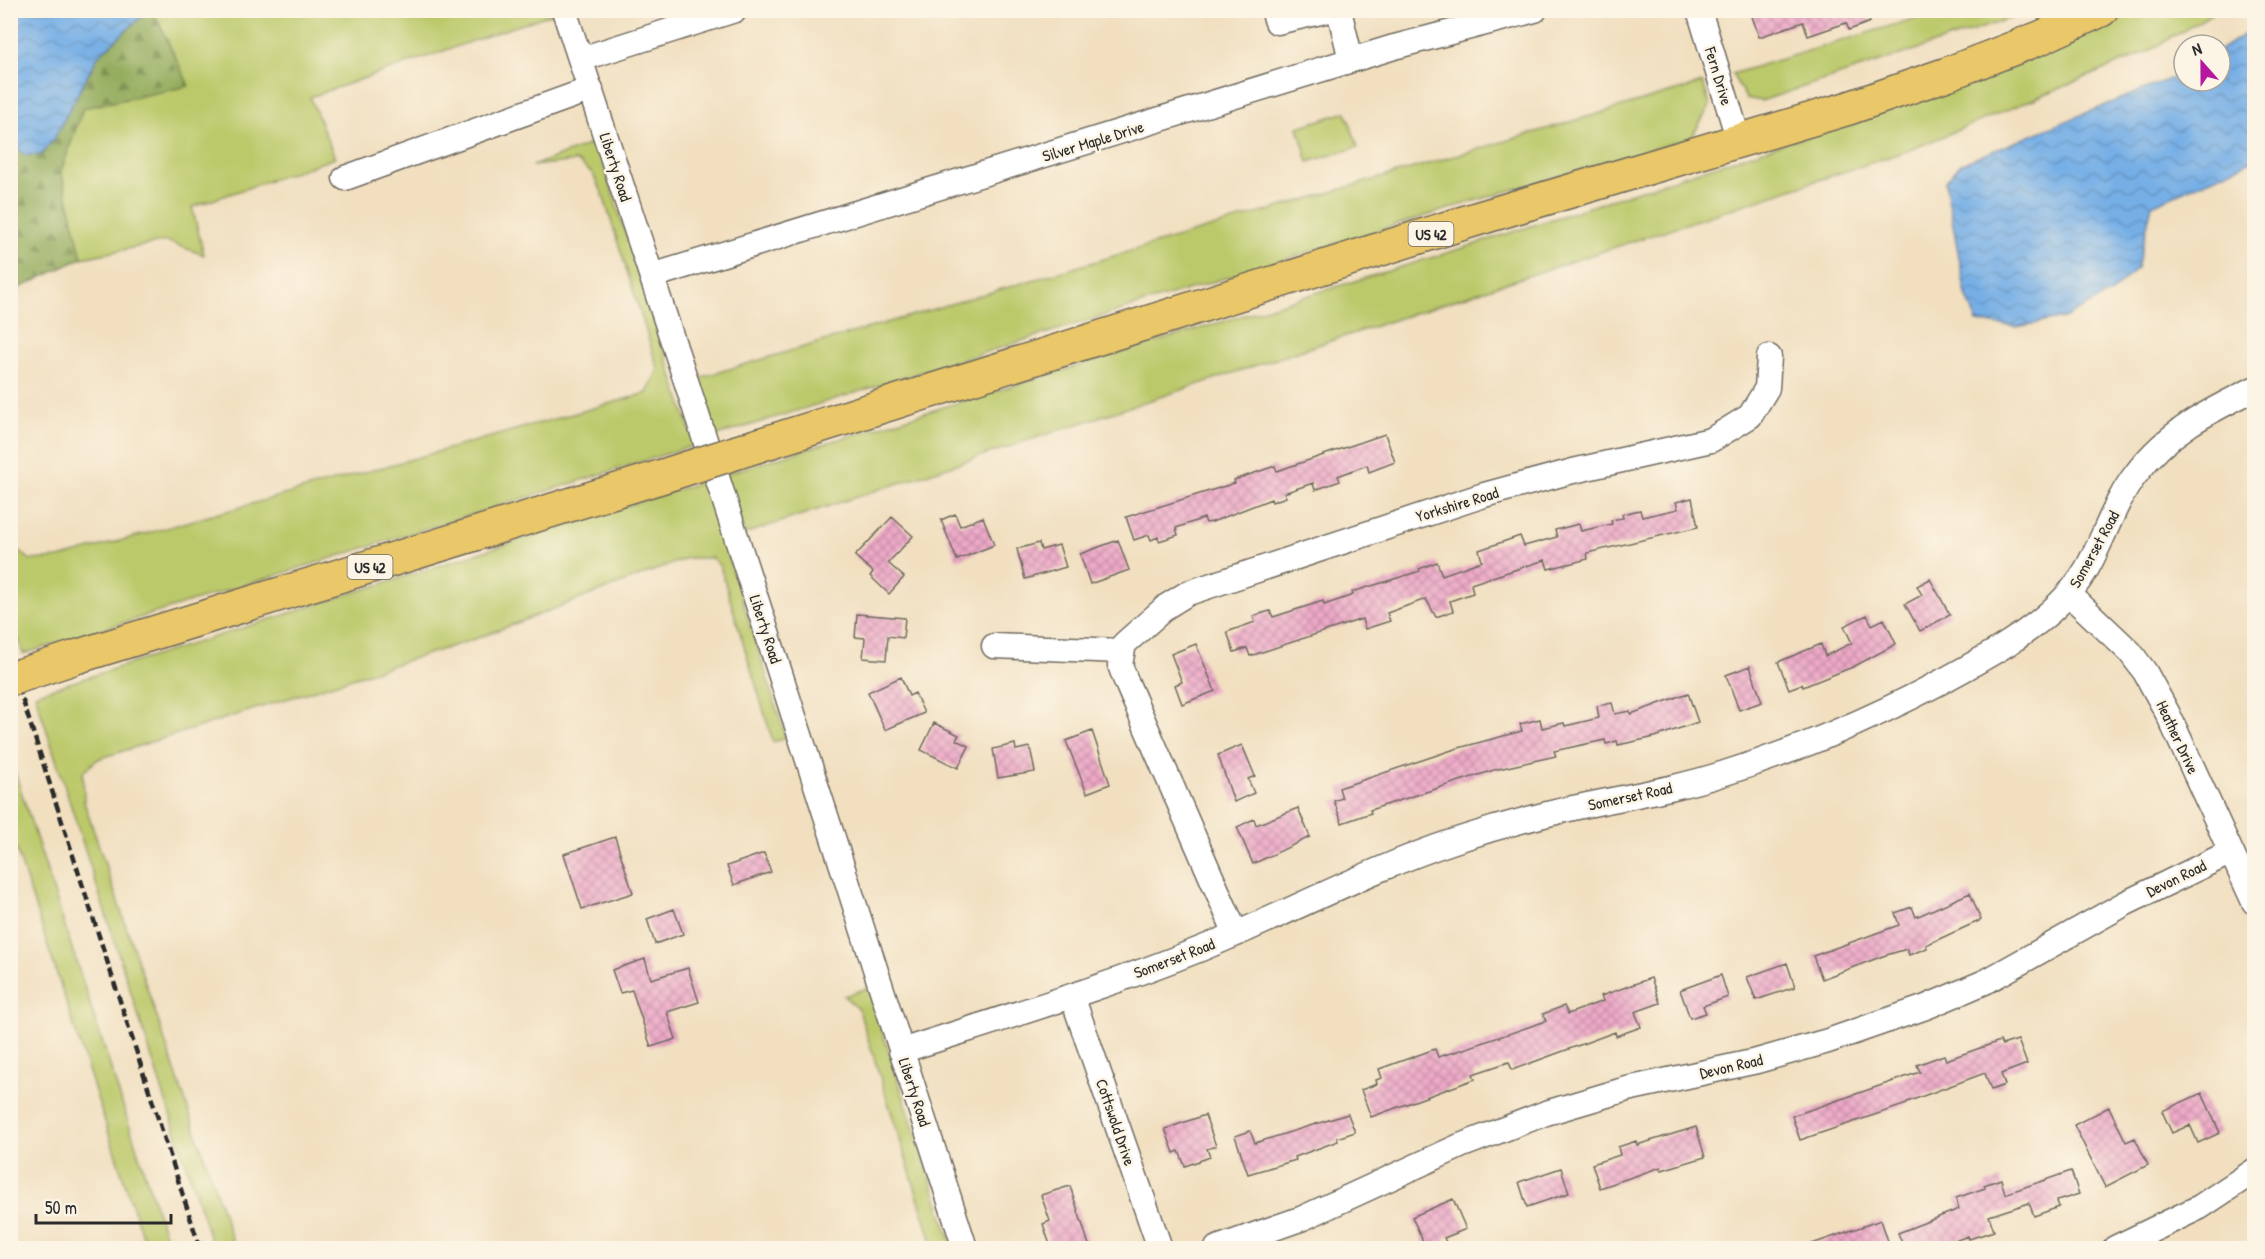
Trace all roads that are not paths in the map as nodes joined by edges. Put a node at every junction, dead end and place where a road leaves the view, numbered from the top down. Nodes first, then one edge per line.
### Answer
1 (564, 10) edge
2 (735, 10) edge
3 (1273, 10) edge
4 (1329, 10) edge
5 (1339, 10) edge
6 (1535, 10) edge
7 (1699, 10) edge
8 (2101, 10) edge
9 (581, 59) junction
10 (1352, 60) junction
11 (591, 89) junction
12 (1739, 141) junction
13 (345, 178) dead end
14 (652, 276) junction
15 (1769, 357) dead end
16 (2254, 389) edge
17 (2069, 594) junction
18 (993, 646) dead end
19 (1121, 651) junction
20 (10, 679) edge
21 (2231, 852) junction
22 (2254, 902) edge
23 (1236, 934) junction
24 (1072, 996) junction
25 (901, 1051) junction
26 (2254, 1171) edge
27 (965, 1248) edge
28 (1160, 1248) edge
29 (1217, 1248) edge
30 (2115, 1248) edge

1 - 9 street, Liberty Road
2 - 9 street
3 - 4 street
5 - 10 street
6 - 10 street, Silver Maple Drive
7 - 12 street, Fern Drive
8 - 12 highway, US 42
9 - 11 street, Liberty Road
10 - 14 street, Silver Maple Drive
11 - 13 street
11 - 14 street, Liberty Road
12 - 20 highway, US 42, bridge
14 - 25 street, Liberty Road
15 - 19 street, Yorkshire Road
16 - 17 street, Somerset Road
17 - 21 street, Heather Drive
17 - 23 street, Somerset Road
18 - 19 street
19 - 23 street
21 - 22 street, Heather Drive
21 - 29 street, Devon Road
23 - 24 street, Somerset Road
24 - 25 street, Somerset Road
24 - 28 street, Cottswold Drive
25 - 27 street, Liberty Road
26 - 30 street

